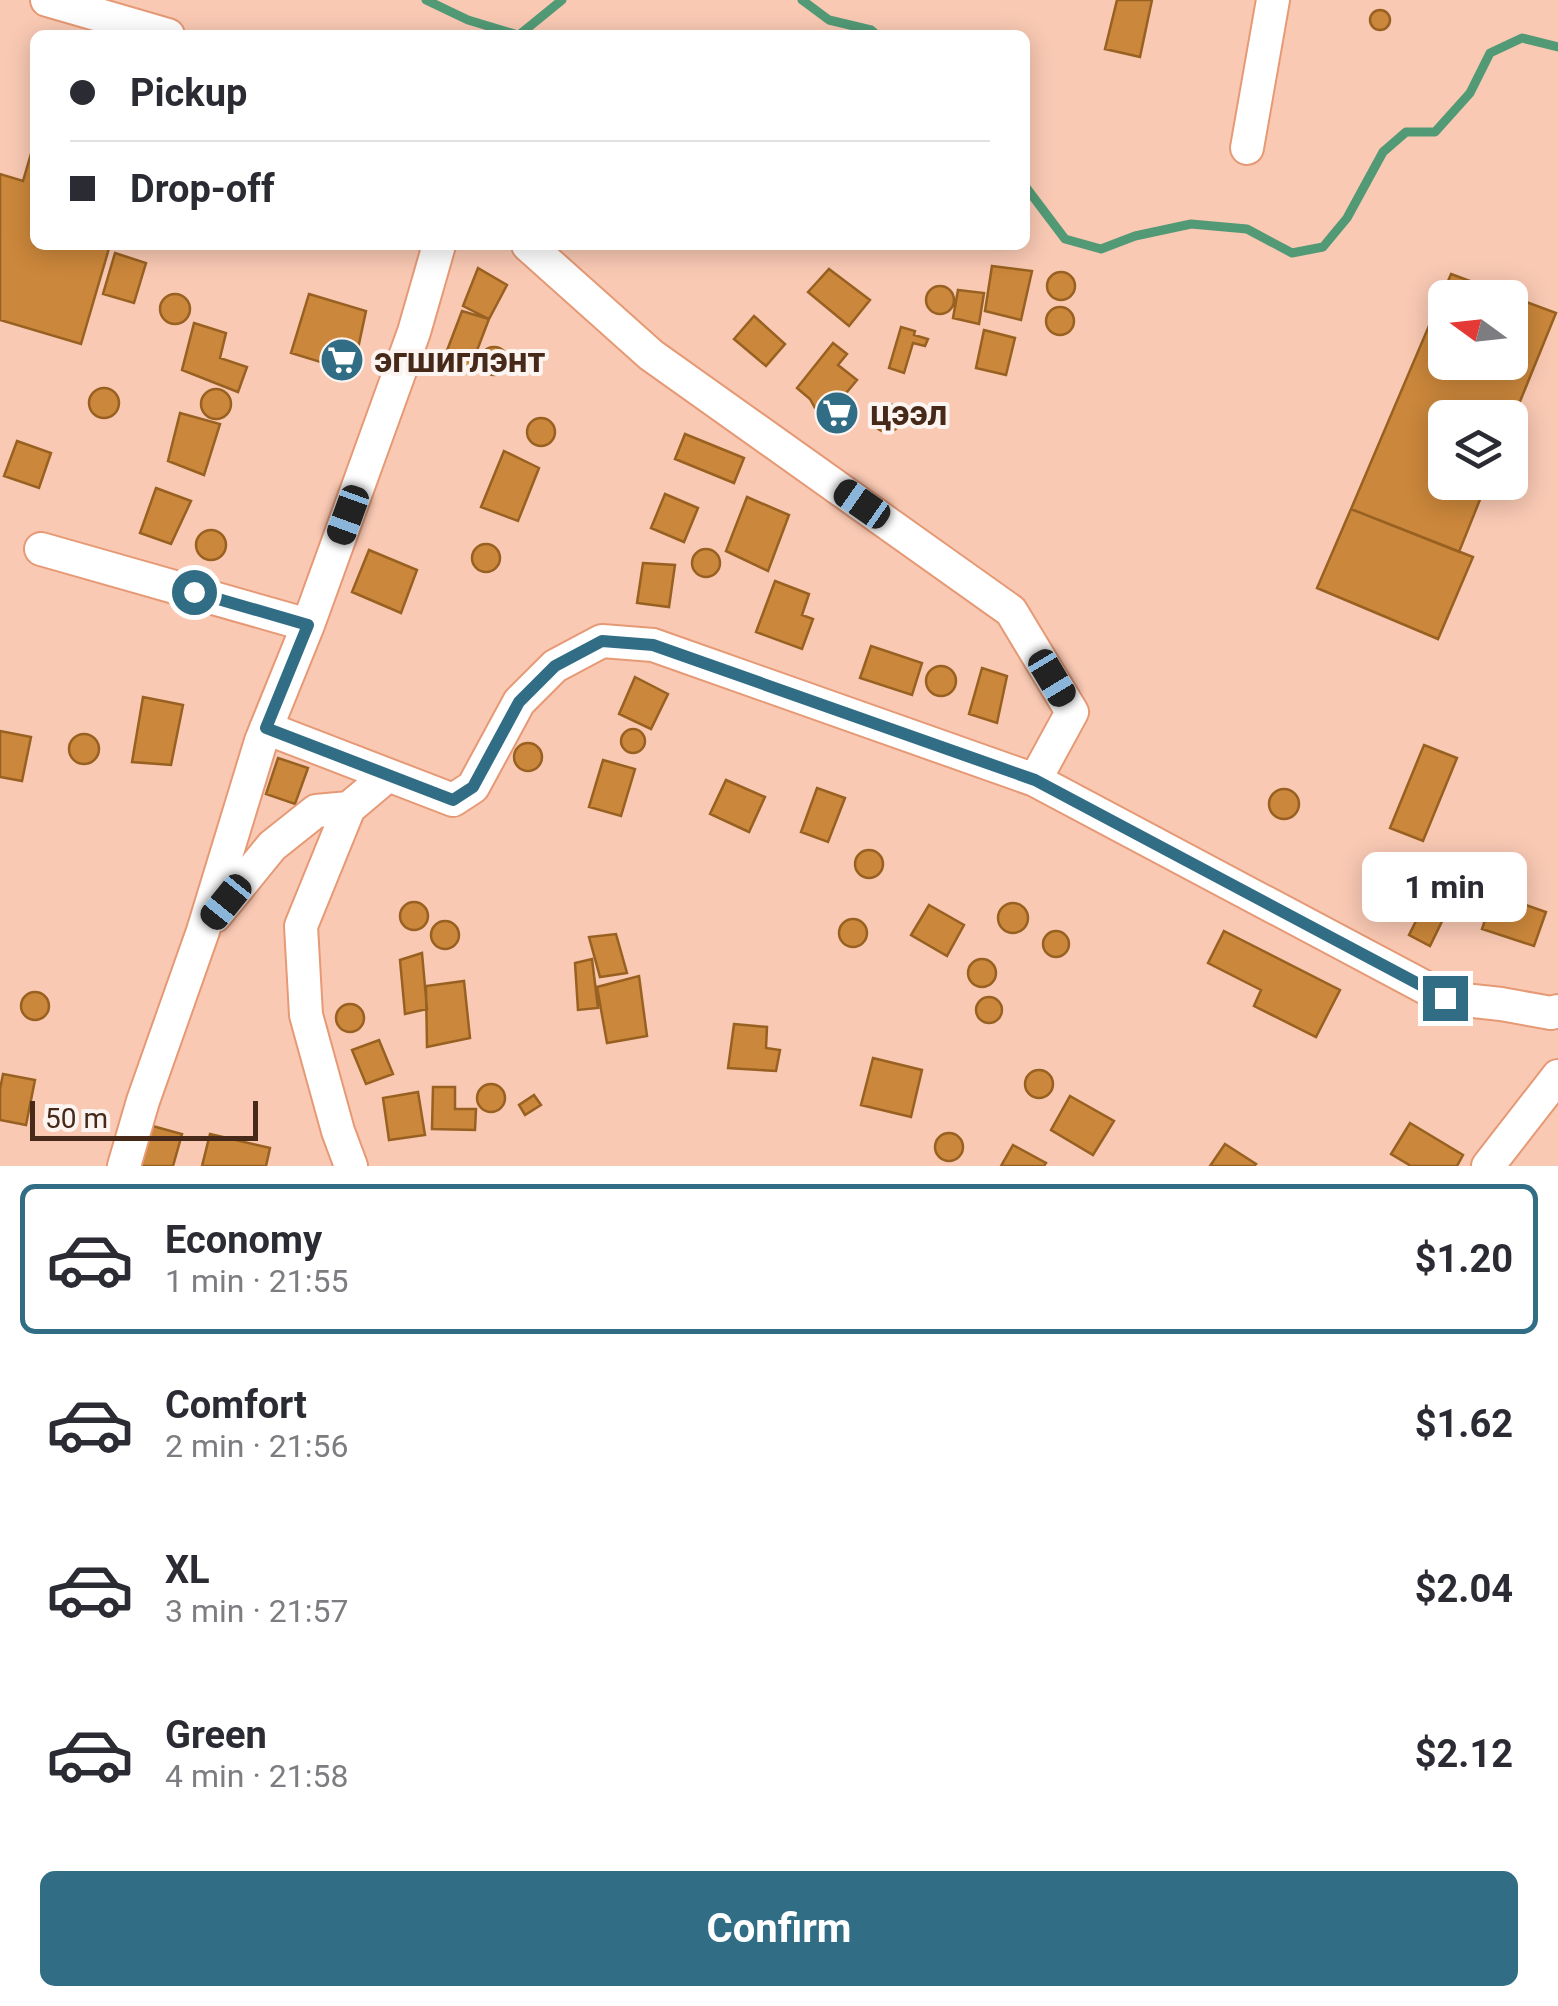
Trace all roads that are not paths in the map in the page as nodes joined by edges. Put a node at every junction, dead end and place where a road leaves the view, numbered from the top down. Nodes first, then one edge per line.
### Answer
1 (47, 0) edge
2 (1273, 0) edge
3 (151, 30) edge
4 (1247, 148) dead end
5 (438, 250) edge
6 (534, 250) edge
7 (41, 549) dead end
8 (308, 625) junction
9 (266, 728) junction
10 (387, 776) junction
11 (1035, 780) junction
12 (349, 808) junction
13 (202, 931) junction
14 (1558, 1011) edge
15 (1558, 1076) edge
16 (124, 1166) edge
17 (351, 1166) edge
18 (1488, 1166) edge

1 - 3 street
2 - 4 street
5 - 8 street
6 - 11 street
7 - 8 street
8 - 9 street
9 - 10 street
9 - 13 street
10 - 11 street
10 - 12 street
11 - 14 street
12 - 13 street
12 - 17 street
13 - 16 street
15 - 18 street

